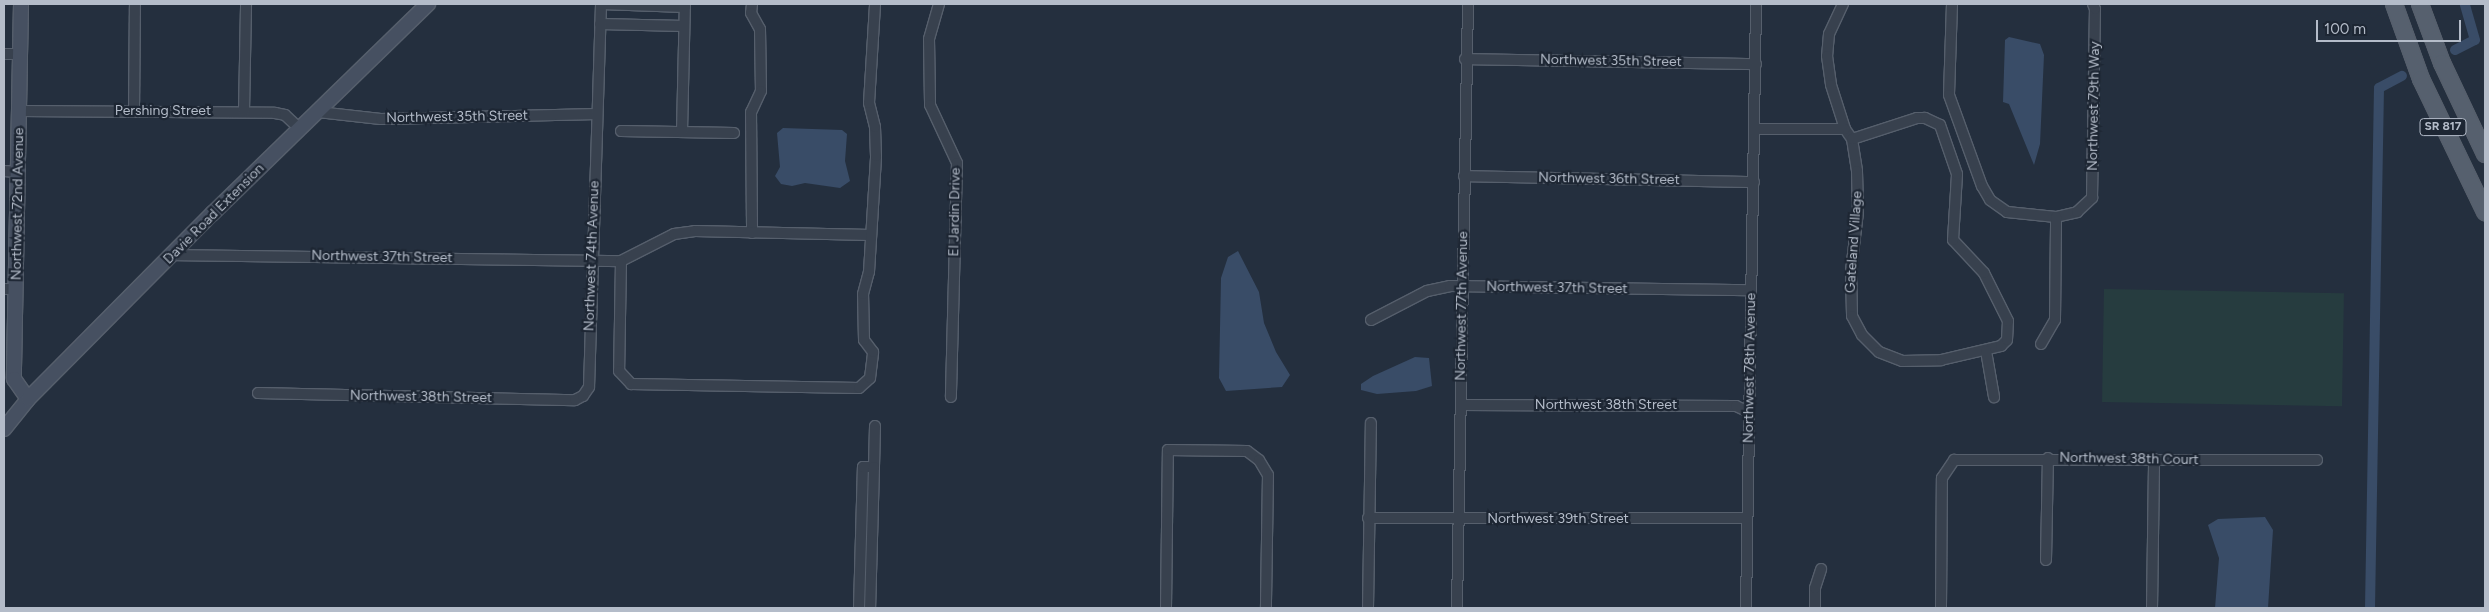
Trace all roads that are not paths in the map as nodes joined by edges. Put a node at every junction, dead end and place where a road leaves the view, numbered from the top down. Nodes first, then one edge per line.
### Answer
1 (21, 4) edge
2 (135, 4) edge
3 (246, 4) edge
4 (428, 4) edge
5 (600, 4) edge
6 (752, 4) edge
7 (875, 4) edge
8 (939, 4) edge
9 (1468, 4) edge
10 (1756, 4) edge
11 (1844, 4) edge
12 (1952, 4) edge
13 (2093, 4) edge
14 (2394, 4) edge
15 (2420, 4) edge
16 (685, 5) edge
17 (600, 24) junction
18 (684, 26) junction
19 (4, 54) edge
20 (21, 54) junction
21 (1466, 59) junction
22 (1756, 64) junction
23 (20, 111) junction
24 (244, 111) junction
25 (134, 112) junction
26 (318, 112) junction
27 (597, 114) junction
28 (300, 129) junction
29 (1755, 129) junction
30 (1845, 129) junction
31 (621, 131) dead end
32 (682, 132) junction
33 (734, 133) dead end
34 (1852, 139) junction
35 (2485, 154) edge
36 (11, 172) edge
37 (1464, 176) junction
38 (1754, 182) junction
39 (2485, 212) edge
40 (2056, 216) junction
41 (752, 233) junction
42 (871, 236) junction
43 (173, 255) junction
44 (590, 260) junction
45 (621, 260) junction
46 (1464, 288) junction
47 (10, 289) edge
48 (1751, 290) junction
49 (1371, 320) dead end
50 (2041, 344) dead end
51 (1986, 350) junction
52 (258, 393) dead end
53 (583, 396) joint
54 (951, 397) dead end
55 (1994, 397) dead end
56 (28, 399) junction
57 (1461, 405) junction
58 (1749, 412) junction
59 (1371, 423) dead end
60 (875, 426) dead end
61 (4, 429) edge
62 (2048, 458) junction
63 (2154, 459) junction
64 (2317, 460) dead end
65 (874, 467) junction
66 (1368, 518) junction
67 (1747, 518) junction
68 (1458, 520) junction
69 (2046, 560) dead end
70 (1821, 569) dead end
71 (859, 608) edge
72 (870, 608) edge
73 (1166, 608) edge
74 (1266, 608) edge
75 (1368, 608) edge
76 (1457, 608) edge
77 (1746, 608) edge
78 (1815, 608) edge
79 (1941, 608) edge
80 (2152, 608) edge

1 - 20 main road, Northwest 72nd Avenue
2 - 25 street
3 - 24 street
4 - 26 main road, Davie Road Extension
5 - 16 street
5 - 17 street, Northwest 74th Avenue
6 - 41 street
7 - 42 street
8 - 54 street, El Jardin Drive
9 - 21 street, Northwest 77th Avenue
10 - 22 street, Northwest 78th Avenue
11 - 30 street
12 - 40 street
13 - 40 street, Northwest 79th Way
14 - 39 main road, SR 817
15 - 35 main road, SR 817
16 - 18 street
17 - 18 street
17 - 27 street, Northwest 74th Avenue
18 - 32 street
19 - 20 street
20 - 23 main road, Northwest 72nd Avenue
21 - 22 street, Northwest 35th Street
21 - 37 street, Northwest 77th Avenue
22 - 29 street, Northwest 78th Avenue
23 - 25 street, Pershing Street
23 - 36 main road, Northwest 72nd Avenue
24 - 25 street, Pershing Street
24 - 28 street, Pershing Street
26 - 27 street, Northwest 35th Street
26 - 28 main road, Davie Road Extension
27 - 44 street, Northwest 74th Avenue
28 - 43 main road, Davie Road Extension
29 - 30 street
29 - 38 street, Northwest 78th Avenue
30 - 34 street
31 - 32 street
32 - 33 street
34 - 51 street, Gateland Village
34 - 51 street, Gateland Village
36 - 47 main road, Northwest 72nd Avenue
37 - 38 street, Northwest 36th Street
37 - 46 street, Northwest 77th Avenue
38 - 48 street, Northwest 78th Avenue
40 - 50 street
41 - 42 street
41 - 45 street
42 - 45 street
43 - 44 street, Northwest 37th Street
43 - 56 main road, Davie Road Extension
44 - 45 street, Northwest 37th Street
44 - 53 street, Northwest 74th Avenue
46 - 48 street, Northwest 37th Street
46 - 49 street, Northwest 37th Street
46 - 57 street, Northwest 77th Avenue
47 - 56 main road, Northwest 72nd Avenue
48 - 58 street, Northwest 78th Avenue
51 - 55 street
52 - 53 street, Northwest 38th Street
56 - 61 main road, Davie Road Extension
57 - 58 street, Northwest 38th Street
57 - 68 street, Northwest 77th Avenue
58 - 67 street, Northwest 78th Avenue
59 - 66 street
60 - 65 street
62 - 63 street, Northwest 38th Court
62 - 69 street
62 - 79 street, Northwest 38th Court
63 - 64 street, Northwest 38th Court
63 - 80 street
65 - 71 street
65 - 72 street
66 - 68 street, Northwest 39th Street
66 - 75 street
67 - 68 street, Northwest 39th Street
67 - 77 street, Northwest 78th Avenue
68 - 76 street, Northwest 77th Avenue
70 - 78 street
73 - 74 street

